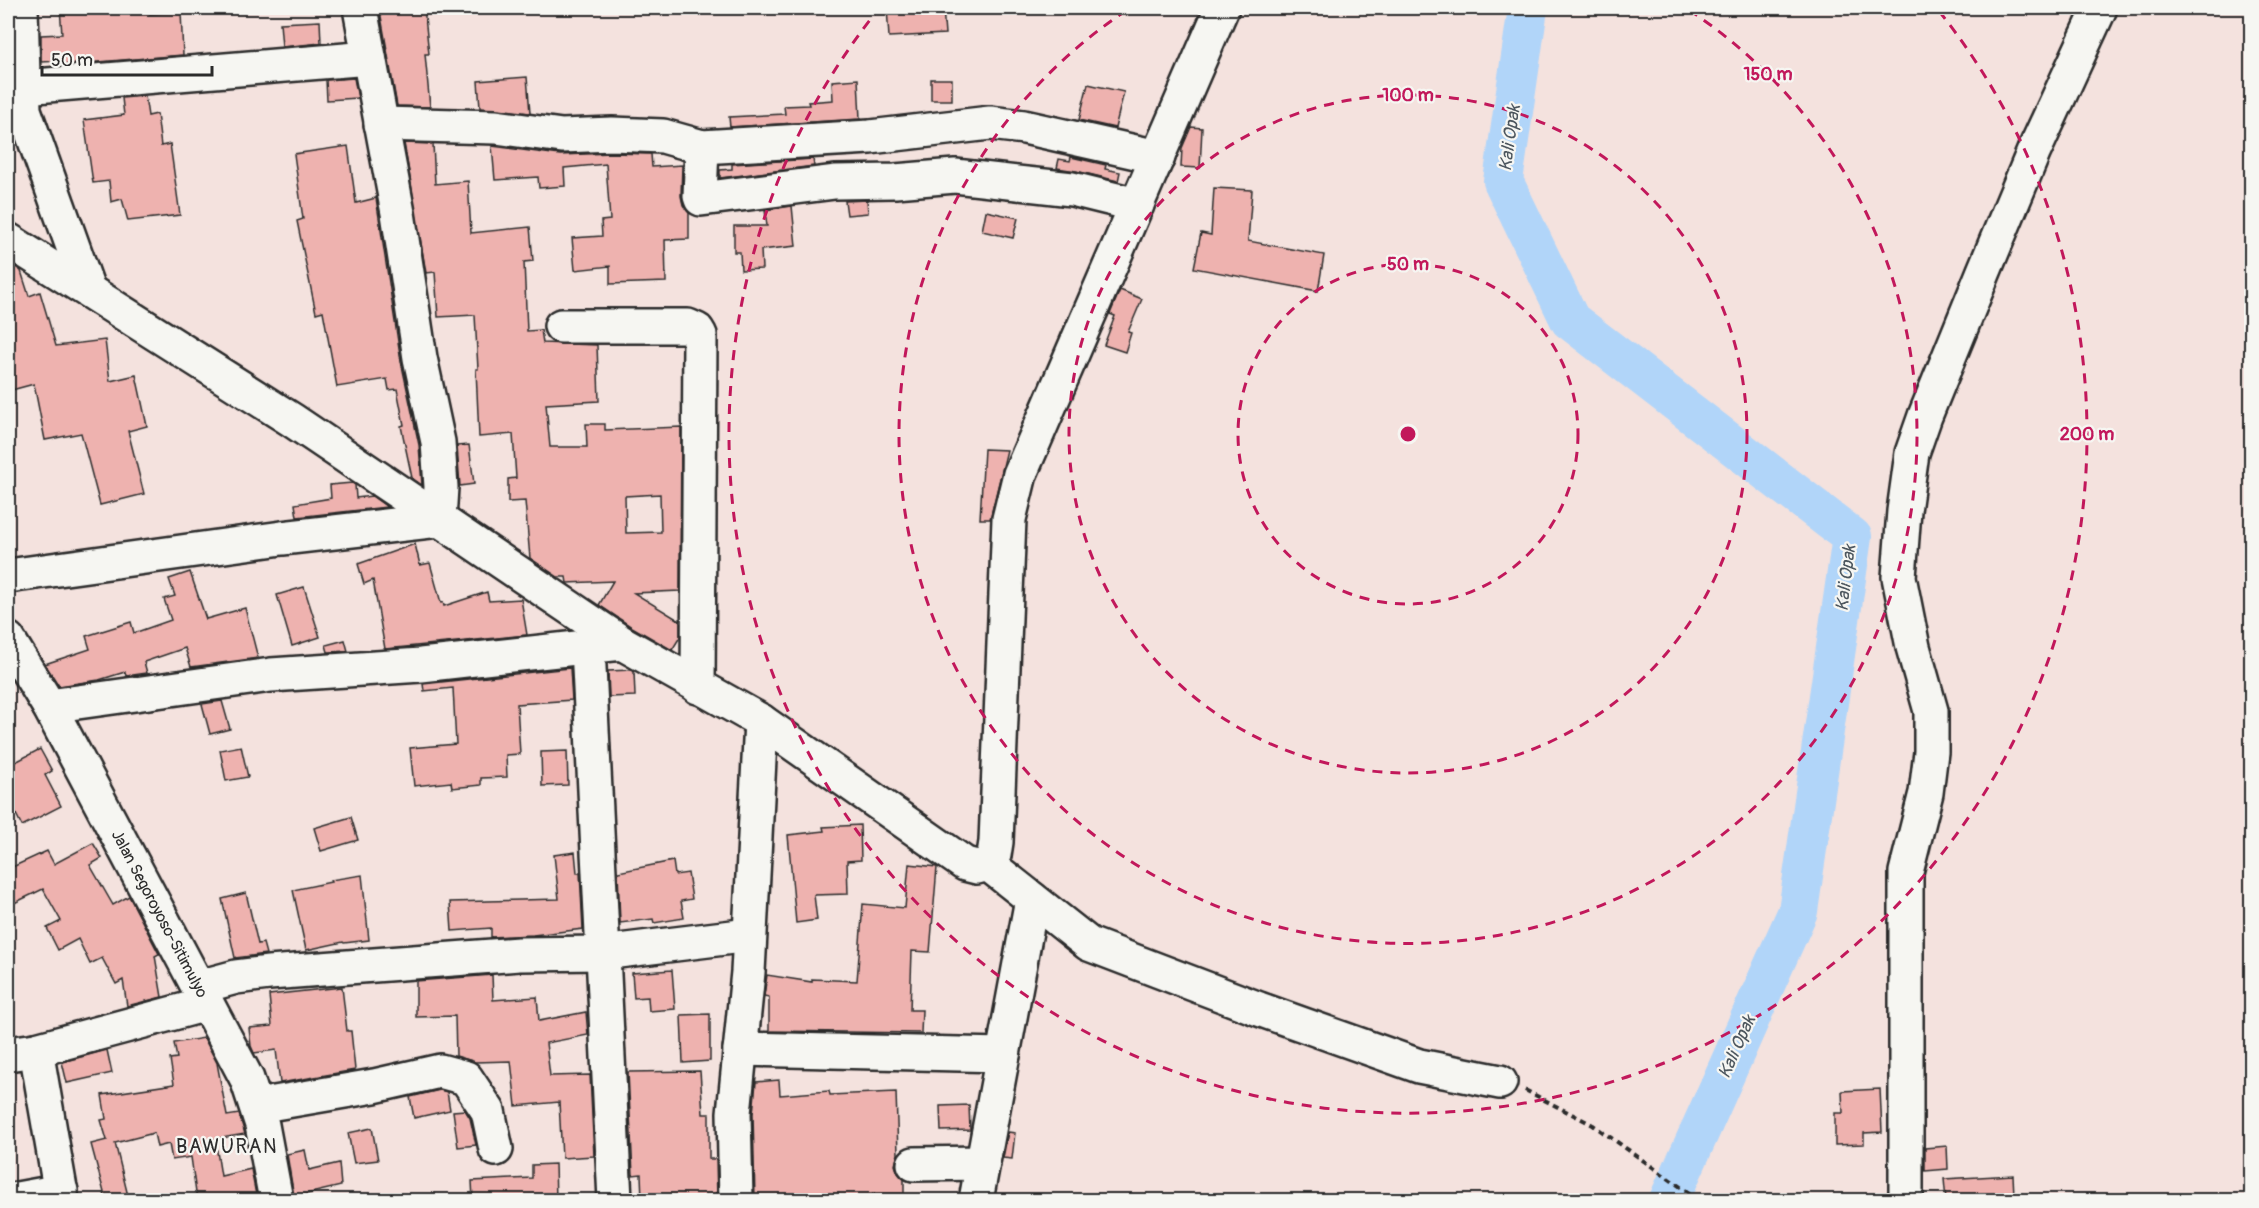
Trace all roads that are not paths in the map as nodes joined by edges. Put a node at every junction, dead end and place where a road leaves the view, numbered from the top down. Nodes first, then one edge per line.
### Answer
1 (21, 8) edge
2 (360, 8) edge
3 (1222, 8) edge
4 (2100, 8) edge
5 (369, 58) junction
6 (24, 87) junction
7 (381, 124) junction
8 (702, 147) junction
9 (1158, 157) junction
10 (1137, 205) junction
11 (8, 240) edge
12 (88, 290) junction
13 (561, 326) dead end
14 (440, 520) junction
15 (8, 576) edge
16 (8, 639) edge
17 (622, 643) junction
18 (588, 647) junction
19 (698, 687) junction
20 (49, 706) junction
21 (761, 721) junction
22 (988, 864) junction
23 (1032, 899) junction
24 (750, 935) junction
25 (602, 953) junction
26 (203, 995) junction
27 (740, 1048) junction
28 (22, 1052) edge
29 (1003, 1055) junction
30 (1500, 1082) road end
31 (257, 1106) junction
32 (496, 1149) dead end
33 (983, 1163) junction
34 (914, 1164) dead end
35 (61, 1196) edge
36 (12, 1200) edge
37 (276, 1200) edge
38 (615, 1200) edge
39 (736, 1200) edge
40 (976, 1200) edge
41 (1906, 1200) edge

1 - 6 street
2 - 5 street
3 - 9 street
4 - 41 street
5 - 6 street
5 - 7 street
6 - 12 street
7 - 8 street
7 - 14 street
8 - 9 street
8 - 10 street
9 - 10 street
10 - 22 street
11 - 12 street
12 - 14 street
13 - 19 street
14 - 15 street
14 - 17 street
16 - 20 street, Jalan Segoroyoso-Sitimulyo
17 - 18 street
17 - 19 street
18 - 20 street
18 - 25 street
19 - 21 street
20 - 26 street, Jalan Segoroyoso-Sitimulyo
21 - 22 street
21 - 24 street
22 - 23 street
23 - 29 street
23 - 30 street
24 - 25 street
24 - 27 street
25 - 26 street
25 - 38 street
26 - 28 street
26 - 31 street, Jalan Segoroyoso-Sitimulyo
27 - 29 street
27 - 39 street
28 - 35 street
29 - 33 street
31 - 32 street
31 - 37 street, Jalan Segoroyoso-Sitimulyo
33 - 34 street
33 - 40 street
35 - 36 street

